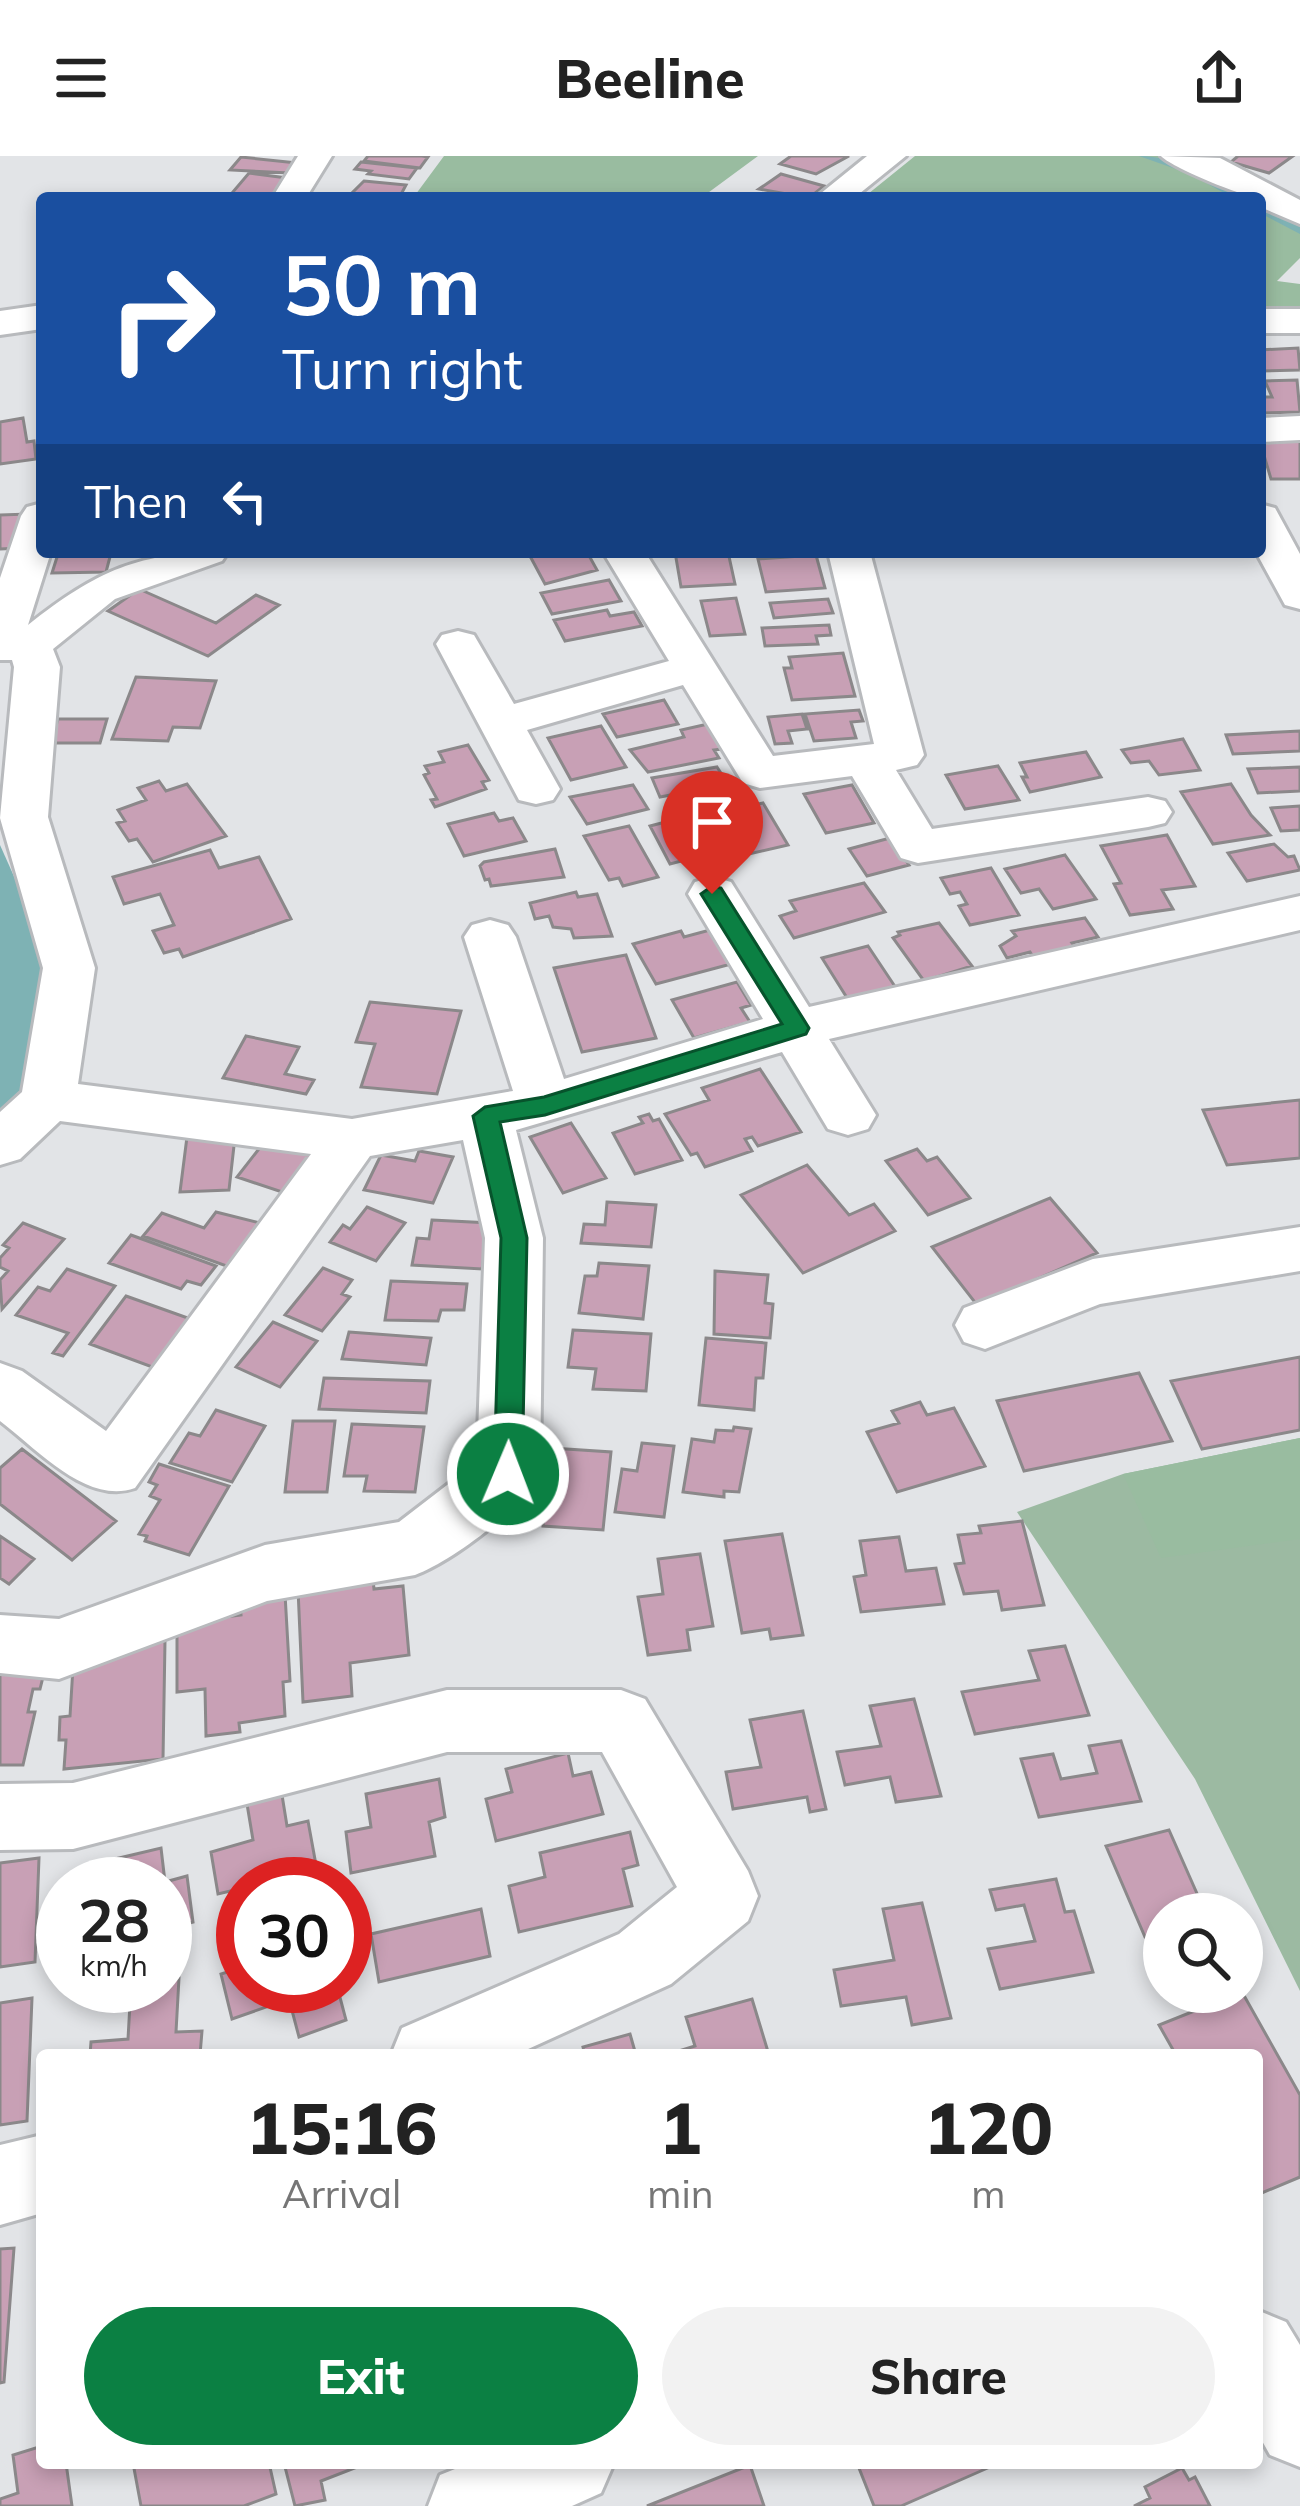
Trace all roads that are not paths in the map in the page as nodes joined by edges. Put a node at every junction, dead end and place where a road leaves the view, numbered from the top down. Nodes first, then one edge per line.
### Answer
1 (315, 156) edge
2 (889, 156) edge
3 (1178, 156) edge
4 (293, 192) edge
5 (840, 192) edge
6 (1259, 192) edge
7 (1266, 196) edge
8 (1300, 214) edge
9 (36, 318) edge
10 (1266, 321) edge
11 (1300, 322) edge
12 (0, 323) edge
13 (1300, 428) edge
14 (1266, 430) edge
15 (36, 497) edge
16 (0, 503) edge
17 (36, 534) edge
18 (1278, 536) edge
19 (190, 558) edge
20 (628, 558) edge
21 (851, 558) edge
22 (1300, 596) edge
23 (458, 644) dead end
24 (15, 647) edge
25 (697, 667) junction
26 (503, 722) junction
27 (866, 759) junction
28 (536, 789) dead end
29 (1148, 812) dead end
30 (712, 894) dead end
31 (1300, 914) edge
32 (490, 937) dead end
33 (797, 1028) junction
34 (48, 1100) junction
35 (515, 1111) junction
36 (848, 1115) dead end
37 (352, 1139) junction
38 (0, 1145) edge
39 (1300, 1249) edge
40 (986, 1325) dead end
41 (0, 1388) edge
42 (0, 1644) edge
43 (0, 1817) edge
44 (442, 2049) edge
45 (36, 2176) edge
46 (0, 2185) edge
47 (1263, 2361) edge
48 (1300, 2425) edge
49 (558, 2469) edge
50 (471, 2506) edge

1 - 4 street
2 - 5 street
3 - 6 street
7 - 8 street
9 - 12 street
10 - 11 street
13 - 14 street
15 - 16 street
17 - 24 street
18 - 22 street
19 - 24 street
20 - 25 street
21 - 27 street
23 - 26 street
24 - 34 street
25 - 26 street
25 - 27 street
26 - 28 street
27 - 29 street
30 - 33 street
31 - 33 street
32 - 35 street
33 - 35 street
33 - 36 street
34 - 37 street
34 - 38 street
35 - 37 street
35 - 42 street
37 - 41 street
39 - 40 street
43 - 44 street
45 - 46 street
47 - 48 street
49 - 50 street

